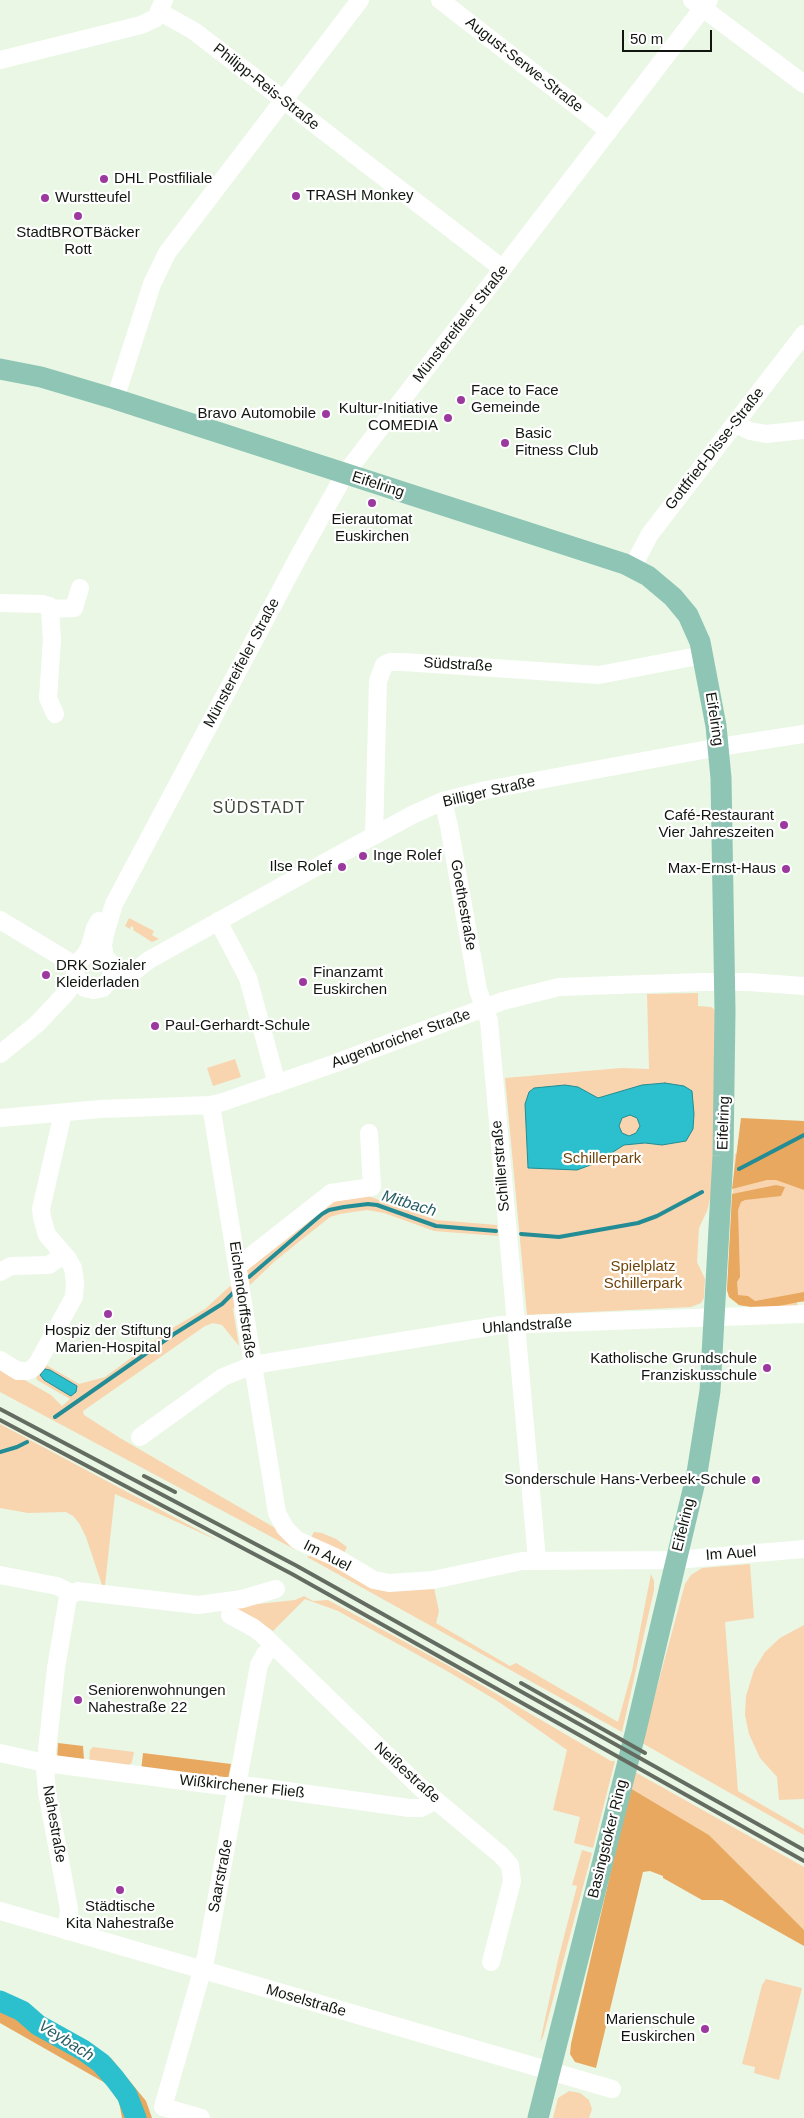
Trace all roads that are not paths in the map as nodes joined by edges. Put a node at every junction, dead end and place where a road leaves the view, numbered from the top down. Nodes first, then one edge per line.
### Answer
1 (360, 0) edge
2 (440, 0) edge
3 (702, 3) edge
4 (162, 6) edge
5 (0, 60) edge
6 (804, 84) edge
7 (283, 100) junction
8 (609, 130) junction
9 (503, 269) junction
10 (804, 334) edge
11 (0, 369) edge
12 (115, 399) junction
13 (736, 424) junction
14 (804, 430) edge
15 (345, 474) junction
16 (632, 568) junction
17 (80, 588) dead end
18 (0, 604) edge
19 (50, 609) junction
20 (703, 655) junction
21 (54, 714) dead end
22 (804, 734) edge
23 (719, 747) junction
24 (443, 801) junction
25 (374, 836) junction
26 (114, 904) junction
27 (0, 920) edge
28 (218, 921) junction
29 (107, 960) junction
30 (150, 960) junction
31 (79, 966) junction
32 (109, 982) junction
33 (725, 983) junction
34 (804, 986) edge
35 (90, 990) junction
36 (485, 1008) junction
37 (37, 1024) junction
38 (0, 1054) edge
39 (277, 1084) junction
40 (211, 1105) junction
41 (63, 1113) junction
42 (0, 1118) edge
43 (369, 1133) dead end
44 (64, 1254) junction
45 (238, 1266) junction
46 (0, 1272) edge
47 (804, 1314) edge
48 (715, 1317) junction
49 (516, 1325) junction
50 (0, 1360) edge
51 (253, 1365) junction
52 (140, 1437) dead end
53 (804, 1549) edge
54 (538, 1560) junction
55 (676, 1560) junction
56 (0, 1575) edge
57 (276, 1589) dead end
58 (71, 1593) junction
59 (230, 1615) dead end
60 (273, 1646) junction
61 (0, 1753) edge
62 (45, 1763) junction
63 (237, 1786) junction
64 (436, 1800) junction
65 (0, 1911) edge
66 (67, 1931) junction
67 (491, 1962) dead end
68 (202, 1971) junction
69 (549, 2070) junction
70 (612, 2089) dead end
71 (201, 2118) edge
72 (538, 2118) edge

1 - 7 street
2 - 8 street, August-Serwe-Straße
3 - 6 street
3 - 8 street, Münstereifeler Straße
4 - 5 street, Philipp-Reis-Straße
4 - 7 street, Philipp-Reis-Straße
7 - 9 street, Philipp-Reis-Straße
7 - 12 street
8 - 9 street, Münstereifeler Straße
9 - 15 street, Münstereifeler Straße
10 - 13 street, Gottfried-Disse-Straße
11 - 12 main road, Eifelring
12 - 15 main road, Eifelring
13 - 14 street
13 - 16 street, Gottfried-Disse-Straße
15 - 16 main road, Eifelring
15 - 26 street, Münstereifeler Straße
16 - 20 main road, Eifelring
17 - 19 street
18 - 19 street
19 - 21 street
20 - 23 main road, Eifelring
20 - 25 street, Südstraße
22 - 23 street, Billiger Straße
23 - 24 street, Billiger Straße
23 - 33 main road, Eifelring
24 - 25 street, Billiger Straße
24 - 36 street, Goethestraße
25 - 28 street, Billiger Straße
26 - 29 street, Münstereifeler Straße
26 - 31 street, Münstereifeler Straße
27 - 31 street
28 - 30 street, Billiger Straße
28 - 39 street
29 - 30 street, Billiger Straße
29 - 31 street
29 - 32 street
30 - 32 street, Billiger Straße
31 - 35 street
31 - 37 street, Münstereifeler Straße
32 - 35 street
33 - 34 street, Augenbroicher Straße
33 - 36 street, Augenbroicher Straße
33 - 48 main road, Eifelring
35 - 37 street, Münstereifeler Straße
36 - 39 street, Augenbroicher Straße
36 - 49 street, Schillerstraße
37 - 38 street, Münstereifeler Straße
39 - 40 street, Augenbroicher Straße
40 - 41 street, Augenbroicher Straße
40 - 45 street, Eichendorffstraße
41 - 42 street, Augenbroicher Straße
41 - 44 street
43 - 45 street
44 - 46 street
44 - 50 street
45 - 51 street, Eichendorffstraße
47 - 48 street, Uhlandstraße
48 - 49 street, Uhlandstraße
48 - 55 main road, Eifelring
49 - 51 street, Uhlandstraße
49 - 54 street
51 - 52 street, Eichendorffstraße
51 - 54 street, Im Auel
53 - 55 street, Im Auel
54 - 55 street, Im Auel
55 - 69 main road, Basingstoker Ring
56 - 58 street
57 - 58 street
58 - 62 street
59 - 60 street, Neißestraße
60 - 63 street, Saarstraße
60 - 64 street, Neißestraße
61 - 62 street
62 - 63 street, Wißkirchener Fließ
62 - 66 street, Nahestraße
63 - 64 street, Wißkirchener Fließ
63 - 68 street, Saarstraße
64 - 67 street, Neißestraße
65 - 66 street, Moselstraße
66 - 68 street, Moselstraße
68 - 69 street, Moselstraße
68 - 71 street, Saarstraße
69 - 70 street, Moselstraße
69 - 72 main road, Basingstoker Ring

